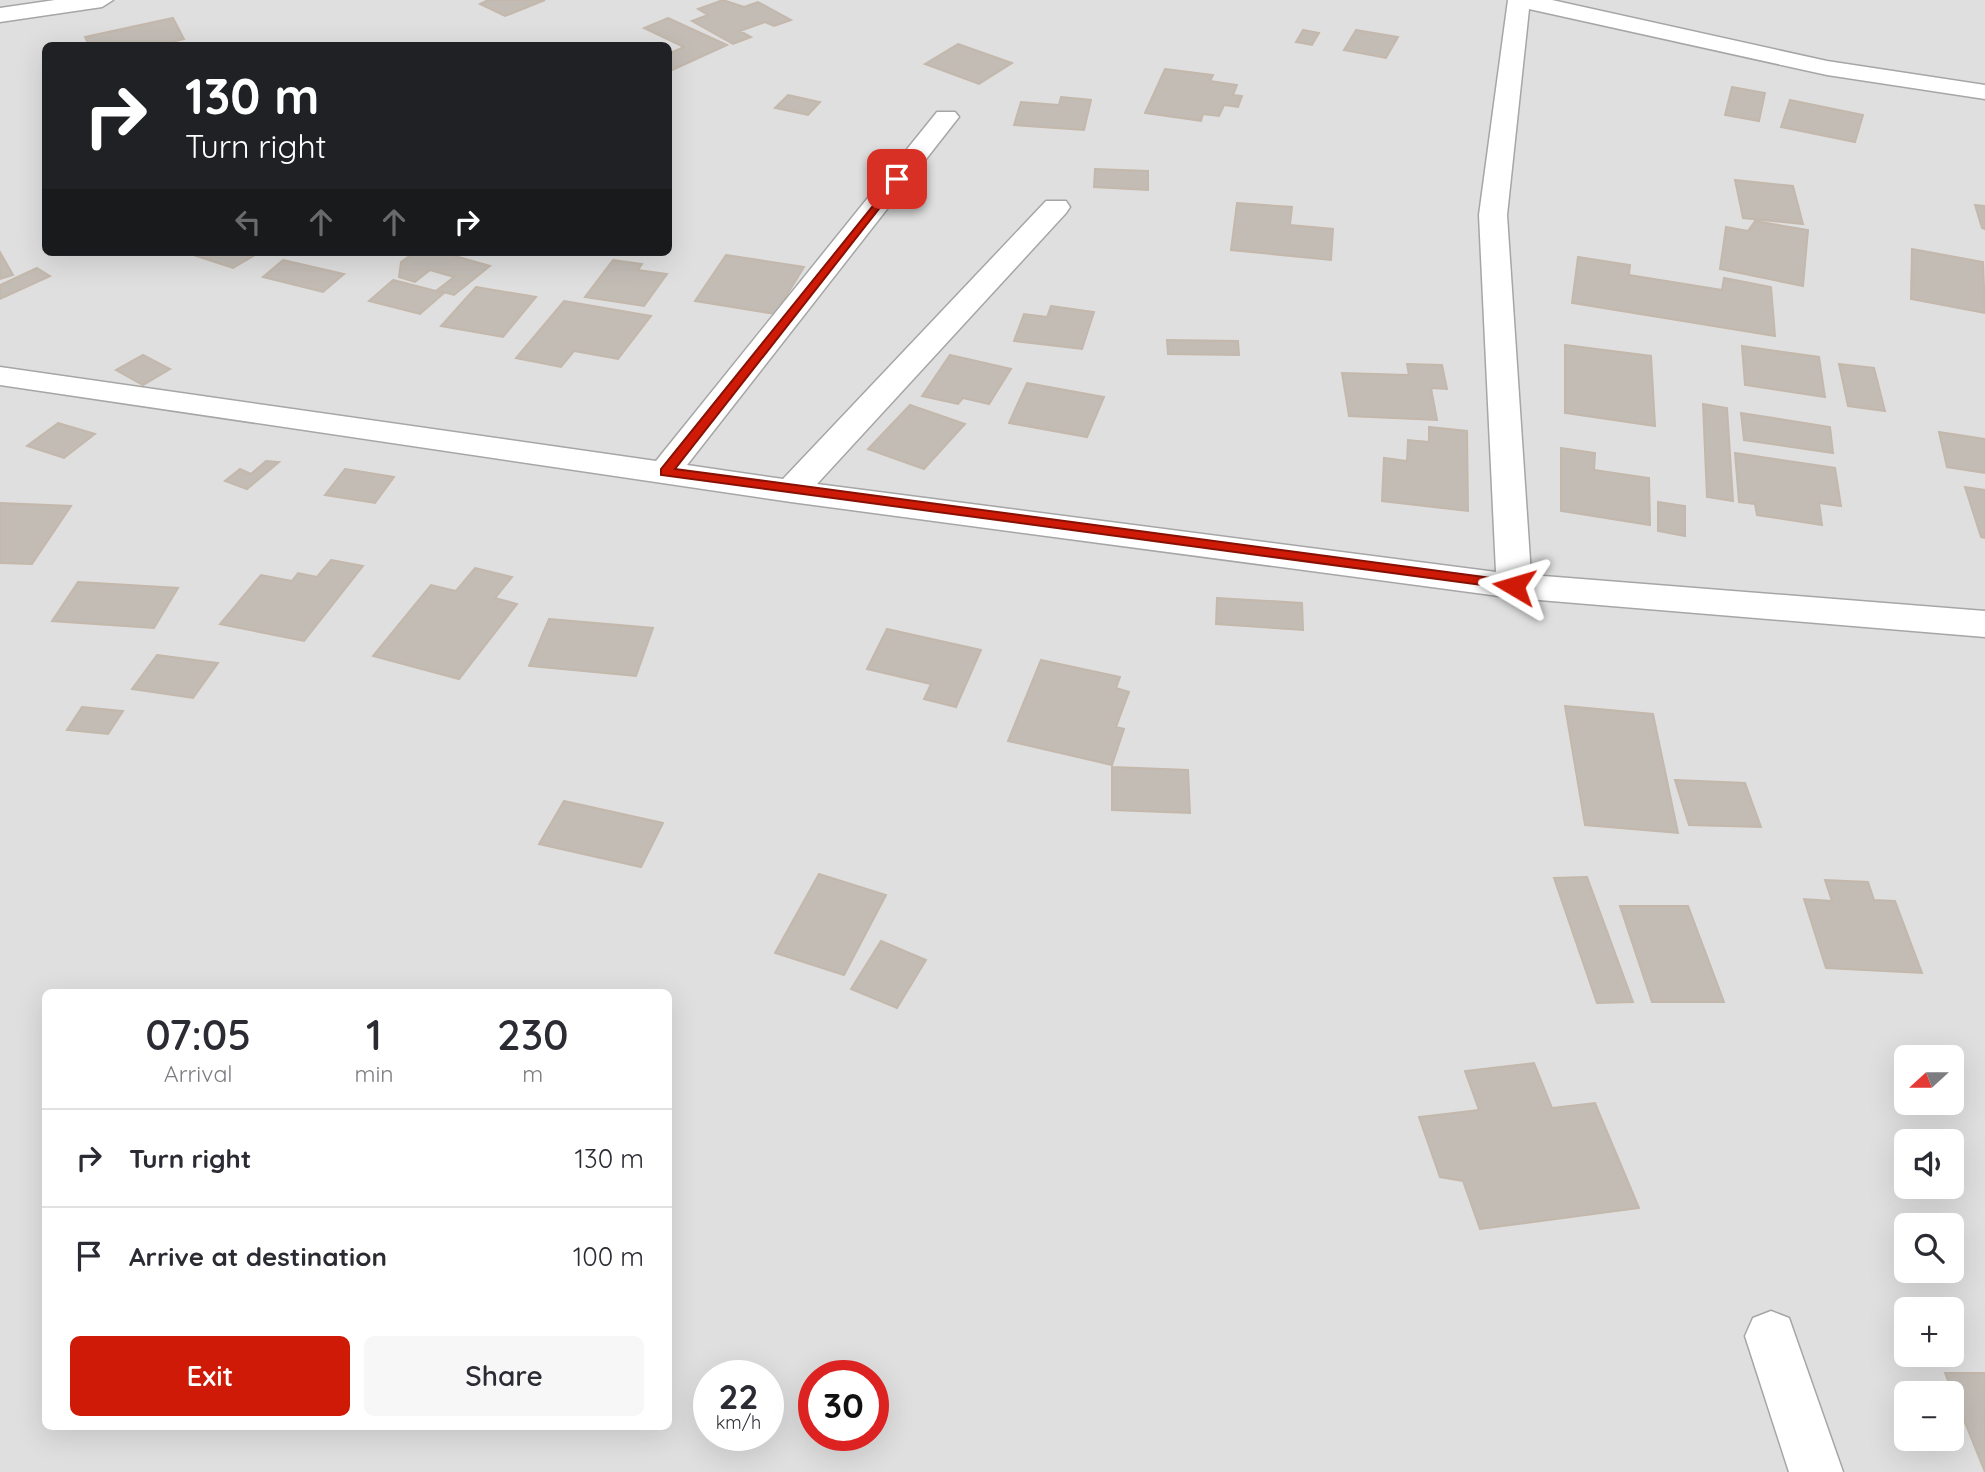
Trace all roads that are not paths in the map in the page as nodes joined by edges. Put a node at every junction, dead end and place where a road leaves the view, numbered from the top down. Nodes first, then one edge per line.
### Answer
1 (102, 0) edge
2 (1520, 0) edge
3 (0, 15) edge
4 (1985, 92) edge
5 (946, 117) dead end
6 (1056, 207) dead end
7 (0, 376) edge
8 (665, 472) junction
9 (791, 491) junction
10 (1514, 586) junction
11 (1985, 624) edge
12 (1771, 1336) dead end
13 (1816, 1472) edge

1 - 3 street
2 - 4 street
2 - 10 street
5 - 8 street
6 - 9 street
7 - 8 street
8 - 9 street
9 - 10 street
10 - 11 street
12 - 13 street

